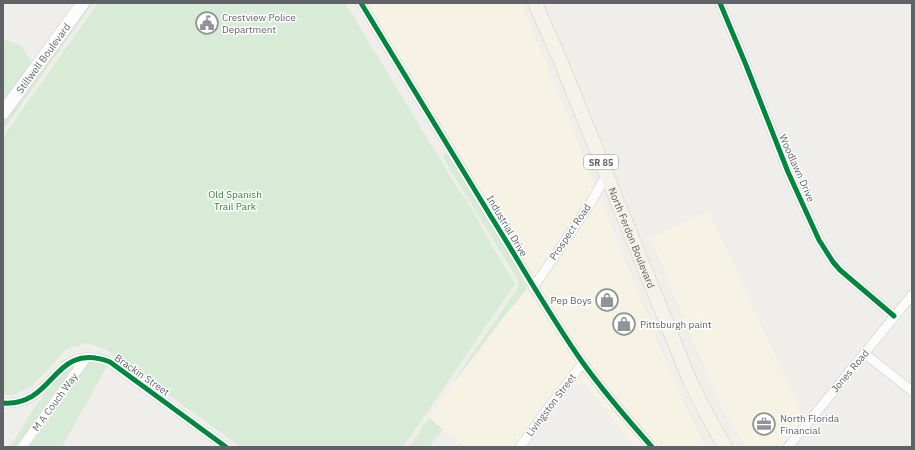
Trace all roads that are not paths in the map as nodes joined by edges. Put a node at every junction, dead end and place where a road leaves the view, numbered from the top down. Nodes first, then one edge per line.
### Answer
1 (83, 3) edge
2 (361, 3) edge
3 (535, 3) edge
4 (720, 3) edge
5 (3, 113) edge
6 (606, 176) junction
7 (533, 288) junction
8 (912, 295) edge
9 (894, 316) junction
10 (865, 354) junction
11 (87, 357) junction
12 (583, 363) junction
13 (912, 391) edge
14 (3, 403) edge
15 (22, 447) edge
16 (226, 447) edge
17 (520, 447) edge
18 (652, 447) edge
19 (725, 447) edge
20 (788, 447) edge

1 - 5 street, Stillwell Boulevard
2 - 7 street, Industrial Drive
3 - 6 main road, North Ferdon Boulevard / SR 85
4 - 9 street, Woodlawn Drive
6 - 7 street, Prospect Road
6 - 19 main road, North Ferdon Boulevard / SR 85
7 - 12 street, Industrial Drive
8 - 9 street, Jones Road
9 - 10 street, Jones Road
10 - 13 street
10 - 20 street, Jones Road
11 - 14 street, Brackin Street
11 - 15 street, M A Couch Way
11 - 16 street, Brackin Street
12 - 17 street, Livingston Street
12 - 18 street, Industrial Drive

